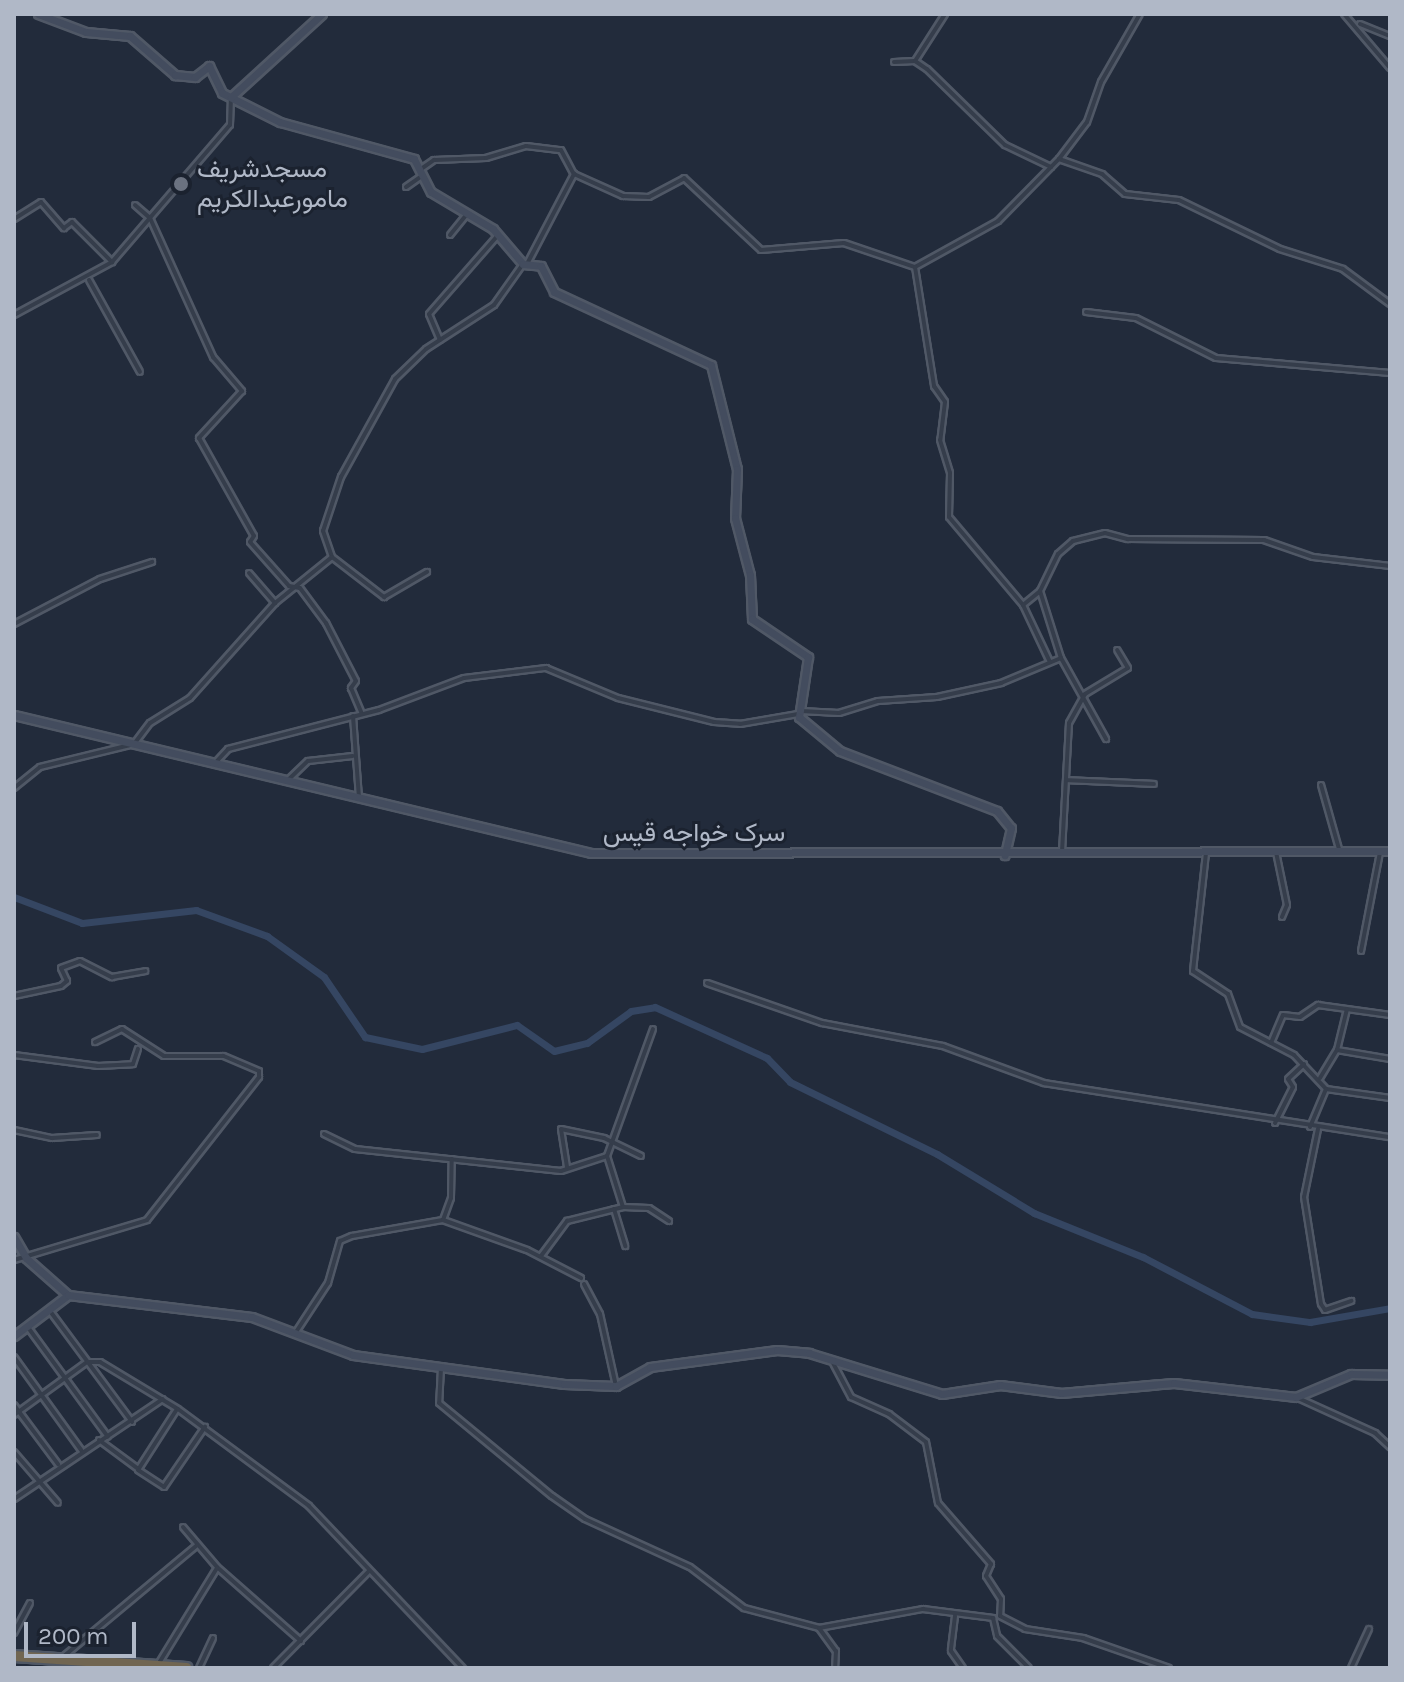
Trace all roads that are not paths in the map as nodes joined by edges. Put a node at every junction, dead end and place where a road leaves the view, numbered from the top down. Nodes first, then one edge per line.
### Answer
1 (38, 14) edge
2 (322, 14) edge
3 (945, 14) edge
4 (1140, 14) edge
5 (1344, 14) edge
6 (1359, 24) junction
7 (1390, 36) edge
8 (915, 61) junction
9 (894, 62) dead end
10 (1390, 68) edge
11 (232, 97) junction
12 (1059, 159) junction
13 (1051, 167) junction
14 (421, 172) junction
15 (574, 174) junction
16 (406, 187) dead end
17 (135, 205) dead end
18 (467, 214) junction
19 (150, 218) junction
20 (14, 219) edge
21 (499, 234) junction
22 (450, 235) dead end
23 (112, 262) junction
24 (525, 264) junction
25 (915, 267) junction
26 (89, 280) junction
27 (1390, 304) edge
28 (1086, 312) dead end
29 (14, 315) edge
30 (440, 340) junction
31 (140, 372) dead end
32 (1390, 373) edge
33 (332, 557) junction
34 (152, 562) dead end
35 (1390, 566) edge
36 (427, 572) dead end
37 (249, 573) dead end
38 (294, 588) junction
39 (1040, 591) junction
40 (275, 603) junction
41 (1023, 605) junction
42 (14, 624) edge
43 (1117, 650) dead end
44 (1061, 658) junction
45 (1050, 662) junction
46 (1083, 699) junction
47 (361, 712) junction
48 (801, 712) junction
49 (14, 715) edge
50 (353, 716) junction
51 (1106, 739) dead end
52 (134, 744) junction
53 (353, 756) junction
54 (215, 764) junction
55 (1066, 780) junction
56 (287, 781) junction
57 (1154, 784) dead end
58 (1321, 785) dead end
59 (14, 788) edge
60 (359, 798) junction
61 (1381, 851) junction
62 (1390, 851) edge
63 (1276, 852) junction
64 (1339, 852) junction
65 (1206, 853) junction
66 (1062, 854) junction
67 (1005, 855) junction
68 (1282, 917) dead end
69 (1361, 951) dead end
70 (145, 971) dead end
71 (707, 983) dead end
72 (14, 996) edge
73 (1347, 1009) junction
74 (1390, 1015) edge
75 (653, 1029) dead end
76 (95, 1042) dead end
77 (1271, 1043) junction
78 (138, 1049) dead end
79 (1337, 1050) junction
80 (14, 1055) edge
81 (1390, 1059) edge
82 (1304, 1064) junction
83 (1320, 1078) junction
84 (1326, 1089) junction
85 (1390, 1098) edge
86 (1275, 1123) junction
87 (1309, 1128) junction
88 (1318, 1129) junction
89 (14, 1130) edge
90 (324, 1134) dead end
91 (97, 1135) dead end
92 (1390, 1137) edge
93 (612, 1144) junction
94 (607, 1156) junction
95 (641, 1156) dead end
96 (452, 1159) junction
97 (567, 1167) junction
98 (623, 1207) junction
99 (614, 1209) junction
100 (443, 1220) junction
101 (669, 1221) dead end
102 (14, 1237) edge
103 (625, 1246) dead end
104 (541, 1256) junction
105 (26, 1258) junction
106 (14, 1260) edge
107 (581, 1278) dead end
108 (584, 1284) dead end
109 (68, 1295) junction
110 (1351, 1301) dead end
111 (48, 1309) junction
112 (27, 1326) junction
113 (296, 1332) junction
114 (14, 1336) edge
115 (14, 1357) edge
116 (831, 1360) junction
117 (87, 1362) junction
118 (441, 1368) junction
119 (1390, 1375) edge
120 (64, 1378) junction
121 (616, 1386) junction
122 (42, 1394) junction
123 (1298, 1394) junction
124 (163, 1399) junction
125 (14, 1405) edge
126 (178, 1409) junction
127 (16, 1414) edge
128 (132, 1422) junction
129 (205, 1427) junction
130 (108, 1437) junction
131 (99, 1440) junction
132 (1390, 1447) edge
133 (81, 1450) junction
134 (14, 1452) edge
135 (58, 1465) junction
136 (137, 1468) junction
137 (36, 1483) junction
138 (14, 1499) edge
139 (58, 1503) dead end
140 (183, 1527) dead end
141 (197, 1545) junction
142 (217, 1567) junction
143 (369, 1571) junction
144 (30, 1603) dead end
145 (955, 1616) junction
146 (1000, 1616) junction
147 (994, 1620) junction
148 (822, 1628) junction
149 (1369, 1629) dead end
150 (14, 1633) edge
151 (213, 1638) dead end
152 (301, 1641) junction
153 (14, 1656) edge
154 (61, 1660) junction
155 (78, 1665) edge
156 (156, 1667) edge
157 (187, 1668) edge
158 (199, 1668) edge
159 (273, 1668) edge
160 (463, 1668) edge
161 (835, 1668) edge
162 (963, 1668) edge
163 (1029, 1668) edge
164 (1169, 1668) edge
165 (1351, 1668) edge

1 - 11 street
2 - 11 street
3 - 8 street
4 - 12 street
5 - 6 street
6 - 7 street
6 - 10 street
8 - 9 street
8 - 13 street
11 - 14 street
11 - 19 street
12 - 13 street
12 - 27 street
13 - 25 street
14 - 15 street
14 - 16 street
14 - 18 street
15 - 24 street
15 - 25 street
17 - 19 street
18 - 21 street
18 - 22 street
19 - 23 street
19 - 38 street
20 - 23 street
21 - 24 street
21 - 30 street
23 - 26 street
24 - 30 street
24 - 48 street
25 - 41 street
26 - 29 street
26 - 31 street
28 - 32 street
30 - 33 street
33 - 36 street
33 - 38 street
34 - 42 street
35 - 39 street
37 - 40 street
38 - 40 street
38 - 47 street
39 - 41 street
39 - 44 street
40 - 52 street
41 - 45 street
43 - 46 street
44 - 45 street
44 - 46 street
45 - 48 street
46 - 51 street
46 - 55 street
47 - 48 street
47 - 50 street
48 - 67 street
49 - 52 street, سرک خواجه قیس
50 - 53 street
50 - 54 street
52 - 54 street, سرک خواجه قیس
52 - 59 street
53 - 56 street
53 - 60 street
54 - 56 street, سرک خواجه قیس
55 - 57 street
55 - 66 street
56 - 60 street, سرک خواجه قیس
58 - 64 street
60 - 67 street, سرک خواجه قیس
61 - 62 street, سرک خواجه قیس
61 - 64 street, سرک خواجه قیس
61 - 69 street
63 - 64 street, سرک خواجه قیس
63 - 65 street, سرک خواجه قیس
63 - 68 street
65 - 66 street, سرک خواجه قیس
65 - 77 street
66 - 67 street, سرک خواجه قیس
70 - 72 street
71 - 86 street
73 - 74 street
73 - 77 street
73 - 79 street
75 - 93 street
76 - 105 street
77 - 82 street
78 - 80 street
79 - 81 street
79 - 83 street
82 - 83 street
82 - 86 street
83 - 84 street
84 - 85 street
84 - 87 street
86 - 87 street
87 - 88 street
88 - 92 street
88 - 110 street
89 - 91 street
90 - 96 street
93 - 94 street
93 - 95 street
93 - 97 street
94 - 97 street
94 - 98 street
96 - 97 street
96 - 100 street
98 - 99 street
98 - 101 street
99 - 103 street
99 - 104 street
100 - 104 street
100 - 113 street
102 - 105 street
104 - 107 street
105 - 106 street
105 - 109 street
108 - 121 street
109 - 111 street
109 - 113 street
111 - 112 street
111 - 117 street
112 - 114 street
112 - 120 street
113 - 118 street
115 - 122 street
116 - 121 street
116 - 123 street
116 - 146 street
117 - 120 street
117 - 124 street
117 - 128 street
118 - 121 street
118 - 148 street
119 - 123 street
120 - 122 street
120 - 130 street
122 - 127 street
122 - 133 street
123 - 132 street
124 - 126 street
124 - 128 street
125 - 127 street
126 - 129 street
126 - 136 street
127 - 135 street
128 - 130 street
129 - 136 street
129 - 143 street
130 - 131 street
131 - 133 street
131 - 136 street
133 - 135 street
134 - 137 street
135 - 137 street
137 - 138 street
137 - 139 street
140 - 141 street
141 - 142 street
141 - 154 street
142 - 152 street
142 - 156 street
143 - 152 street
143 - 160 street
144 - 150 street
145 - 147 street
145 - 148 street
145 - 162 street
146 - 147 street
146 - 164 street
147 - 163 street
148 - 161 street
149 - 165 street
151 - 158 street
152 - 159 street
153 - 154 highway
154 - 155 highway
155 - 156 highway
156 - 157 highway

